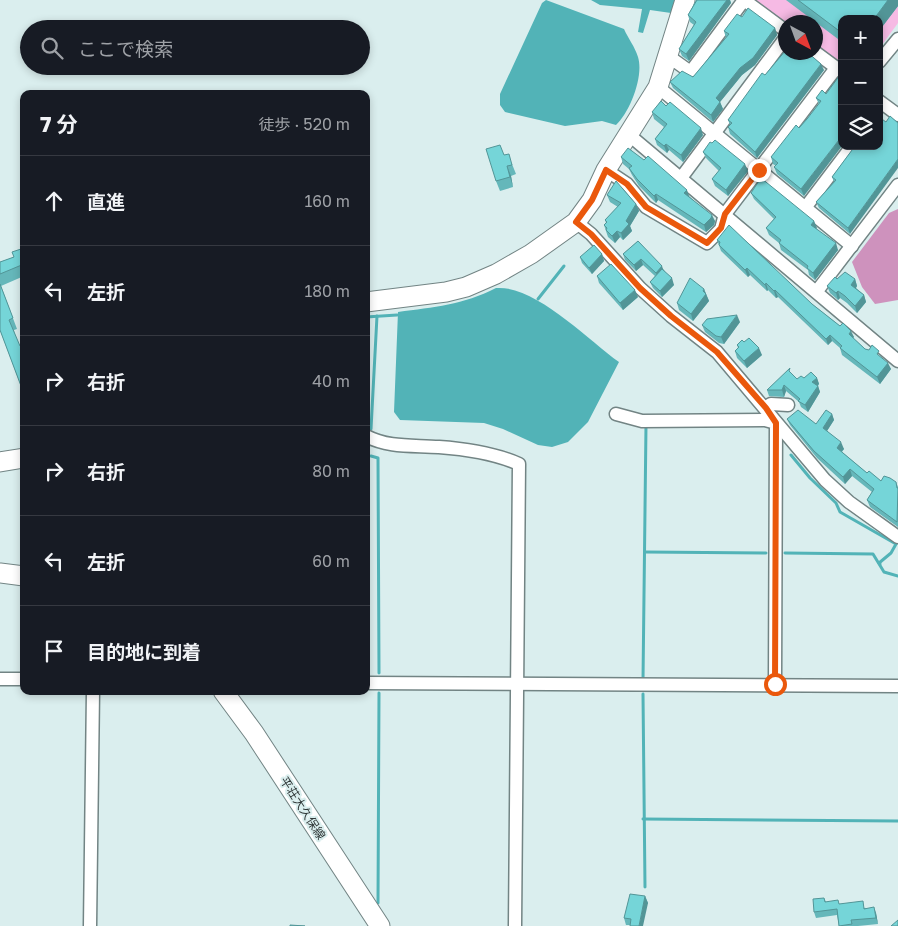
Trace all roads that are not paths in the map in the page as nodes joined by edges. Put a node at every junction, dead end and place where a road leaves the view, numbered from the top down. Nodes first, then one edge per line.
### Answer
1 (685, 0) edge
2 (744, 0) edge
3 (778, 26) edge
4 (898, 38) edge
5 (778, 48) edge
6 (668, 56) junction
7 (823, 58) edge
8 (881, 60) edge
9 (838, 69) edge
10 (838, 71) edge
11 (658, 86) junction
12 (883, 106) edge
13 (898, 115) edge
14 (714, 133) junction
15 (628, 134) junction
16 (849, 150) edge
17 (606, 170) junction
18 (759, 170) junction
19 (681, 178) junction
20 (898, 185) edge
21 (805, 208) junction
22 (725, 214) junction
23 (576, 222) junction
24 (852, 246) junction
25 (818, 291) junction
26 (370, 302) edge
27 (898, 361) edge
28 (788, 405) dead end
29 (766, 408) junction
30 (616, 414) dead end
31 (776, 423) junction
32 (370, 438) edge
33 (20, 459) edge
34 (0, 462) edge
35 (898, 537) edge
36 (0, 573) edge
37 (20, 576) edge
38 (0, 679) edge
39 (20, 679) edge
40 (370, 683) edge
41 (516, 684) junction
42 (775, 684) junction
43 (898, 686) edge
44 (93, 695) edge
45 (226, 695) edge
46 (90, 926) edge
47 (380, 926) edge
48 (515, 926) edge

1 - 6 street
2 - 3 street
2 - 6 street
4 - 8 street
5 - 14 street
6 - 11 street
7 - 9 street
10 - 18 street
11 - 14 street
11 - 15 street
12 - 13 street
14 - 18 street
14 - 19 street
15 - 17 street
15 - 19 street
16 - 21 street
17 - 22 street
17 - 23 street
18 - 21 street
18 - 22 street
19 - 22 street
20 - 24 street
21 - 24 street
22 - 25 street
23 - 26 street
23 - 29 street
24 - 25 street
25 - 27 street
28 - 29 street
29 - 31 street
30 - 31 street
31 - 35 street
31 - 42 street
32 - 41 street
33 - 34 street
36 - 37 street
38 - 39 street
40 - 41 street
41 - 42 street
41 - 48 street
42 - 43 street
44 - 46 street
45 - 47 street, 平荘大久保線

